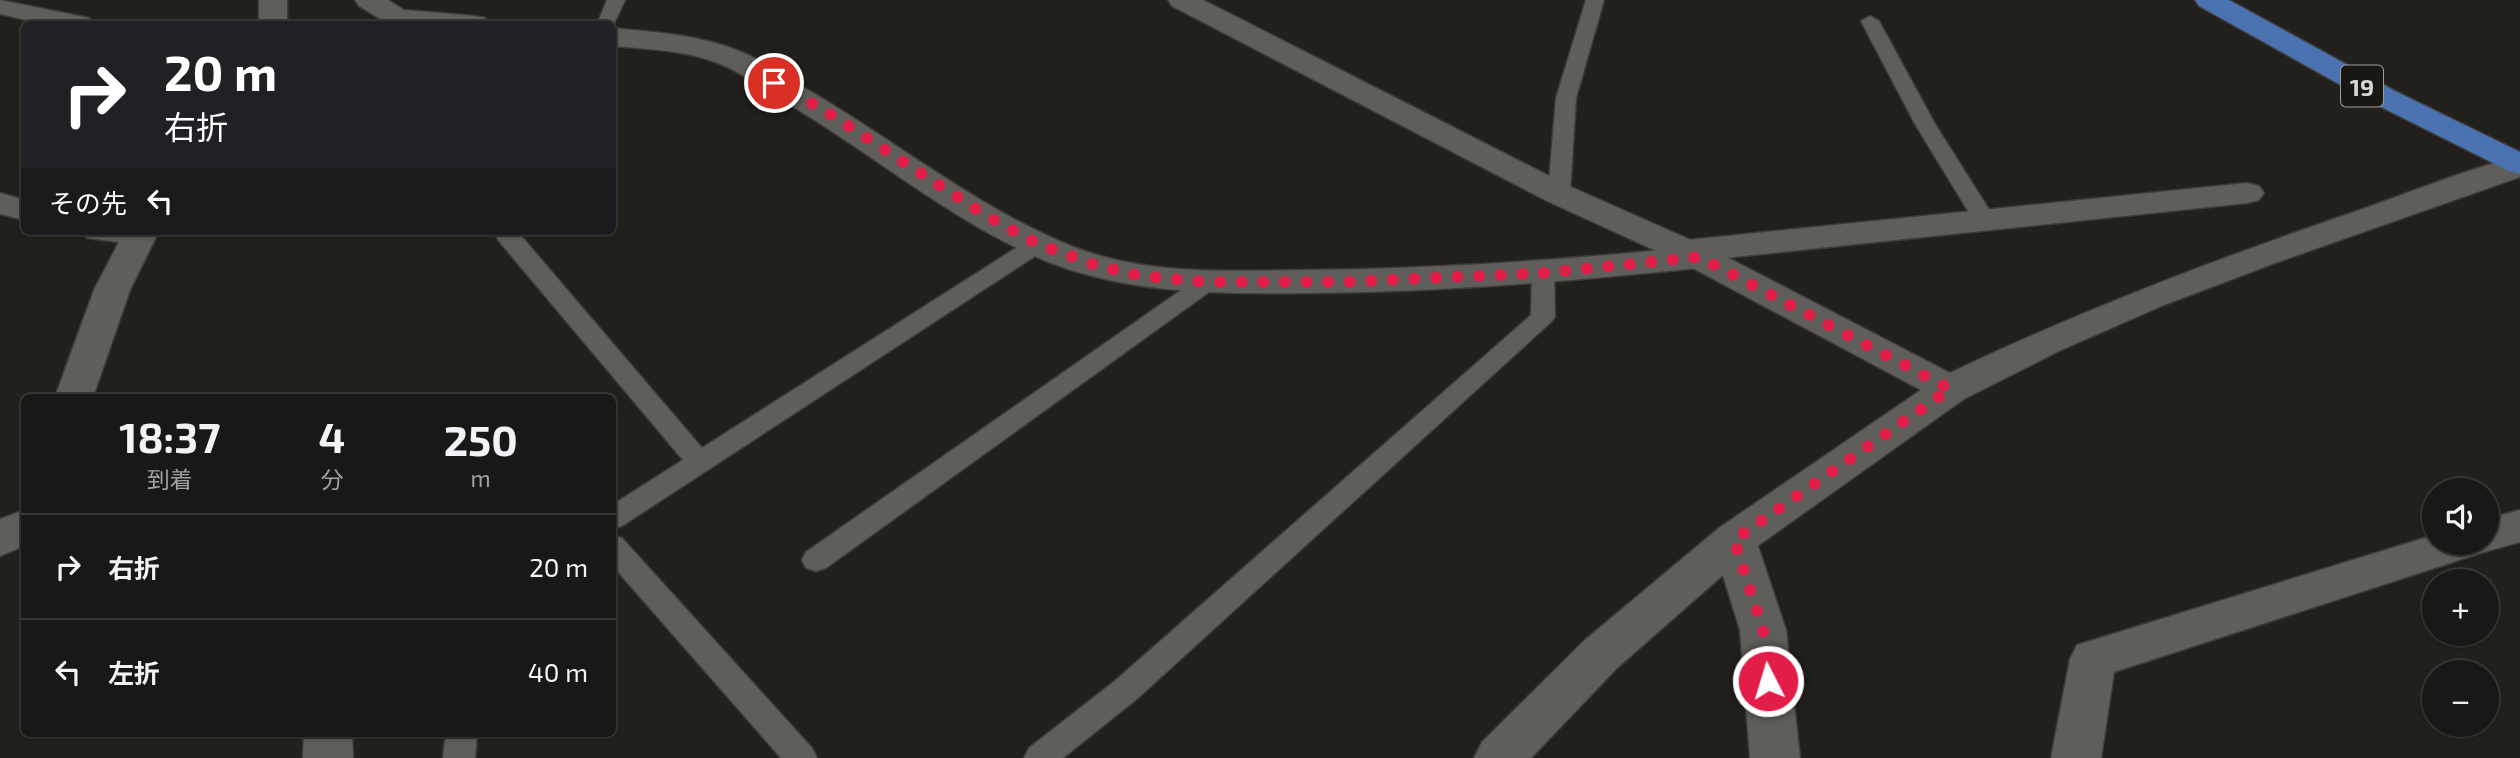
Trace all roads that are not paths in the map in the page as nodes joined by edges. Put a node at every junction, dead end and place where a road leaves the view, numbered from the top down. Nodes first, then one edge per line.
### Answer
1 (273, 0) edge
2 (369, 0) edge
3 (615, 0) edge
4 (1182, 0) edge
5 (1595, 0) edge
6 (2209, 0) edge
7 (14, 8) edge
8 (67, 21) edge
9 (272, 21) edge
10 (436, 21) edge
11 (607, 21) edge
12 (1870, 21) dead end
13 (616, 37) edge
14 (2520, 165) edge
15 (2247, 193) dead end
16 (1559, 194) junction
17 (0, 203) edge
18 (21, 209) edge
19 (1984, 219) junction
20 (139, 235) edge
21 (506, 235) edge
22 (1038, 244) junction
23 (1693, 254) junction
24 (1544, 273) junction
25 (1208, 282) junction
26 (1950, 389) junction
27 (75, 394) edge
28 (700, 463) junction
29 (616, 516) edge
30 (2520, 526) edge
31 (21, 528) edge
32 (2499, 532) edge
33 (0, 539) edge
34 (1734, 540) junction
35 (616, 550) edge
36 (2426, 555) edge
37 (816, 560) dead end
38 (328, 737) edge
39 (462, 737) edge
40 (328, 758) edge
41 (459, 758) edge
42 (801, 758) edge
43 (1040, 758) edge
44 (1499, 758) edge
45 (1774, 758) edge
46 (2076, 758) edge

1 - 9 street
2 - 10 street
3 - 11 lane
4 - 16 street
5 - 16 lane
6 - 14 main road, 19
7 - 8 street
12 - 19 lane
13 - 22 street
14 - 26 street
15 - 19 street
16 - 23 street
17 - 18 street
19 - 23 street
20 - 27 street
21 - 28 lane
22 - 25 street
22 - 28 lane
23 - 24 street
23 - 26 street
24 - 25 street
24 - 43 lane
25 - 37 lane
26 - 34 street
28 - 29 lane
30 - 32 street
31 - 33 street
34 - 44 street
34 - 45 street
35 - 42 lane
36 - 46 street
38 - 40 street
39 - 41 lane

